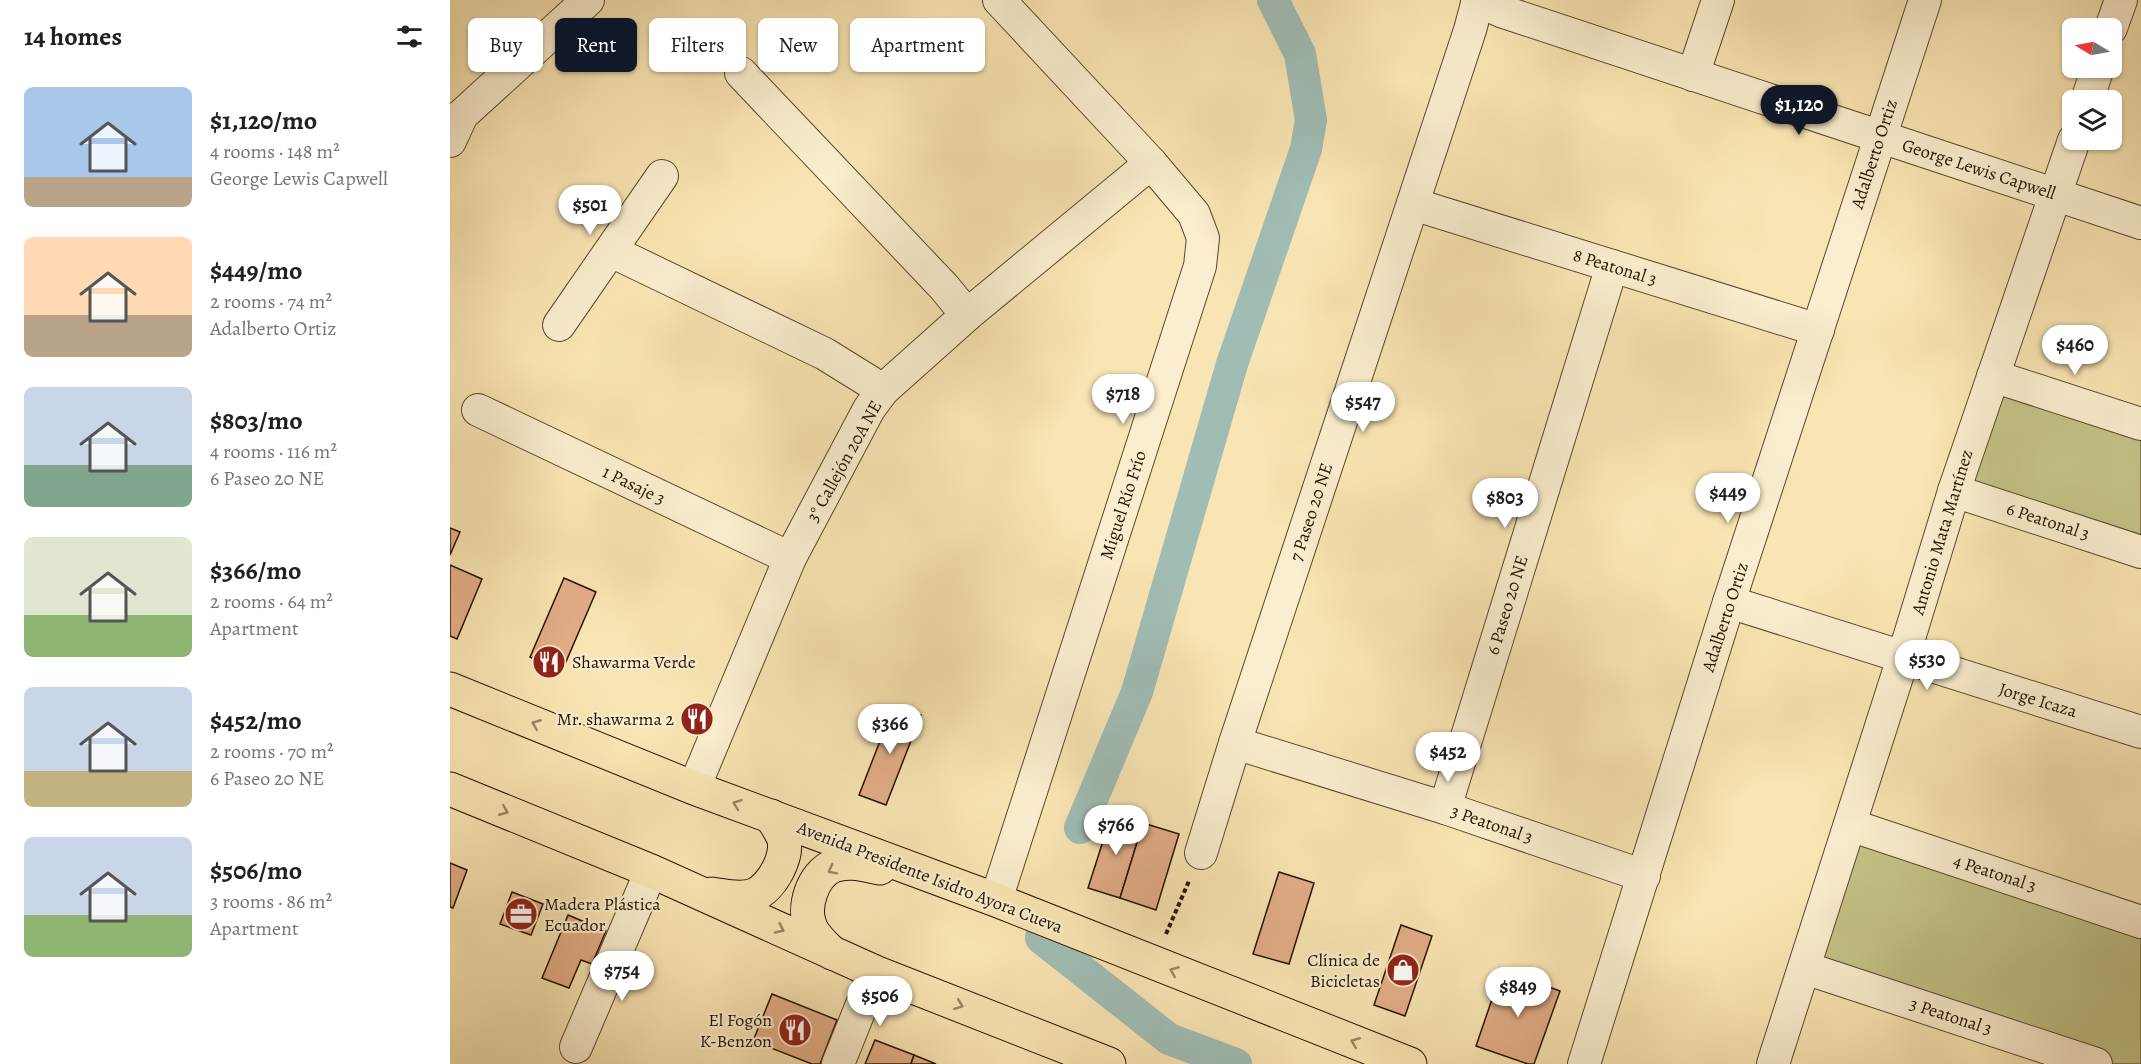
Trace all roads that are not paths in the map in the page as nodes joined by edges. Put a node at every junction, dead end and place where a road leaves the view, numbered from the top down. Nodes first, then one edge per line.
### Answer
1 (588, 0) edge
2 (999, 0) edge
3 (1718, 0) edge
4 (1925, 0) edge
5 (2121, 0) edge
6 (1490, 3) edge
7 (2141, 7) edge
8 (2115, 18) edge
9 (741, 73) dead end
10 (1693, 75) junction
11 (454, 122) edge
12 (1880, 136) junction
13 (2070, 150) edge
14 (1151, 163) junction
15 (662, 176) dead end
16 (2055, 194) junction
17 (1413, 204) junction
18 (2141, 223) edge
19 (611, 251) junction
20 (1612, 266) junction
21 (967, 315) junction
22 (559, 325) dead end
23 (1818, 330) junction
24 (1993, 376) junction
25 (883, 390) junction
26 (478, 410) dead end
27 (2141, 424) edge
28 (1954, 490) junction
29 (2141, 552) edge
30 (790, 558) junction
31 (1729, 602) junction
32 (1903, 658) junction
33 (450, 689) edge
34 (2141, 732) edge
35 (1235, 743) junction
36 (694, 788) junction
37 (450, 789) edge
38 (1445, 808) junction
39 (771, 816) junction
40 (1850, 825) junction
41 (1201, 853) road end
42 (651, 871) junction
43 (1644, 876) junction
44 (949, 883) junction
45 (701, 893) junction
46 (996, 900) junction
47 (2141, 922) edge
48 (832, 953) junction
49 (1805, 968) junction
50 (874, 972) junction
51 (576, 1047) dead end
52 (838, 1064) edge
53 (1109, 1064) edge
54 (1410, 1064) edge
55 (1584, 1064) edge
56 (1773, 1064) edge
57 (2096, 1064) edge

1 - 11 street
2 - 14 street, Miguel Río Frío
3 - 10 street
4 - 12 street, Adalberto Ortiz
5 - 7 street
5 - 8 street
6 - 10 street, George Lewis Capwell
6 - 17 street, 7 Paseo 20 NE
9 - 21 street
10 - 12 street, George Lewis Capwell
12 - 16 street, George Lewis Capwell
12 - 23 street, Adalberto Ortiz
13 - 16 street, Antonio Mata Martínez
14 - 21 street, 3° Callejón 20A NE
14 - 46 street, Miguel Río Frío
15 - 19 street
16 - 18 street, George Lewis Capwell
16 - 24 street, Antonio Mata Martínez
17 - 20 street, 8 Peatonal 3
17 - 35 street, 7 Paseo 20 NE
19 - 22 street
19 - 25 street
20 - 23 street, 8 Peatonal 3
20 - 38 street, 6 Paseo 20 NE
21 - 25 street, 3° Callejón 20A NE
23 - 31 street, Adalberto Ortiz
24 - 27 street
24 - 28 street, Antonio Mata Martínez
25 - 30 street, 3° Callejón 20A NE
26 - 30 street, 1 Pasaje 3
28 - 29 street, 6 Peatonal 3
28 - 32 street, Antonio Mata Martínez
30 - 36 street, 3° Callejón 20A NE
31 - 32 street, Jorge Icaza
31 - 43 street, Adalberto Ortiz
32 - 34 street, Jorge Icaza
32 - 40 street, Antonio Mata Martínez
36 -> 33 main road, Avenida Presidente Isidro Ayora Cueva
35 - 38 street, 3 Peatonal 3
35 - 41 street, 7 Paseo 20 NE
39 -> 36 main road, Avenida Presidente Isidro Ayora Cueva
37 -> 42 main road
38 - 43 street, 3 Peatonal 3
39 - 44 main road, Avenida Presidente Isidro Ayora Cueva
39 - 45 main road
40 - 47 street, 4 Peatonal 3
40 - 49 street, Antonio Mata Martínez
42 - 45 main road
42 - 51 street
43 - 55 street, Adalberto Ortiz
44 - 46 main road, Avenida Presidente Isidro Ayora Cueva
44 -> 48 main road
45 -> 48 main road
54 -> 46 main road, Avenida Presidente Isidro Ayora Cueva
48 - 50 main road
49 - 56 street, Antonio Mata Martínez
49 - 57 street, 3 Peatonal 3
50 - 52 street
50 -> 53 main road

